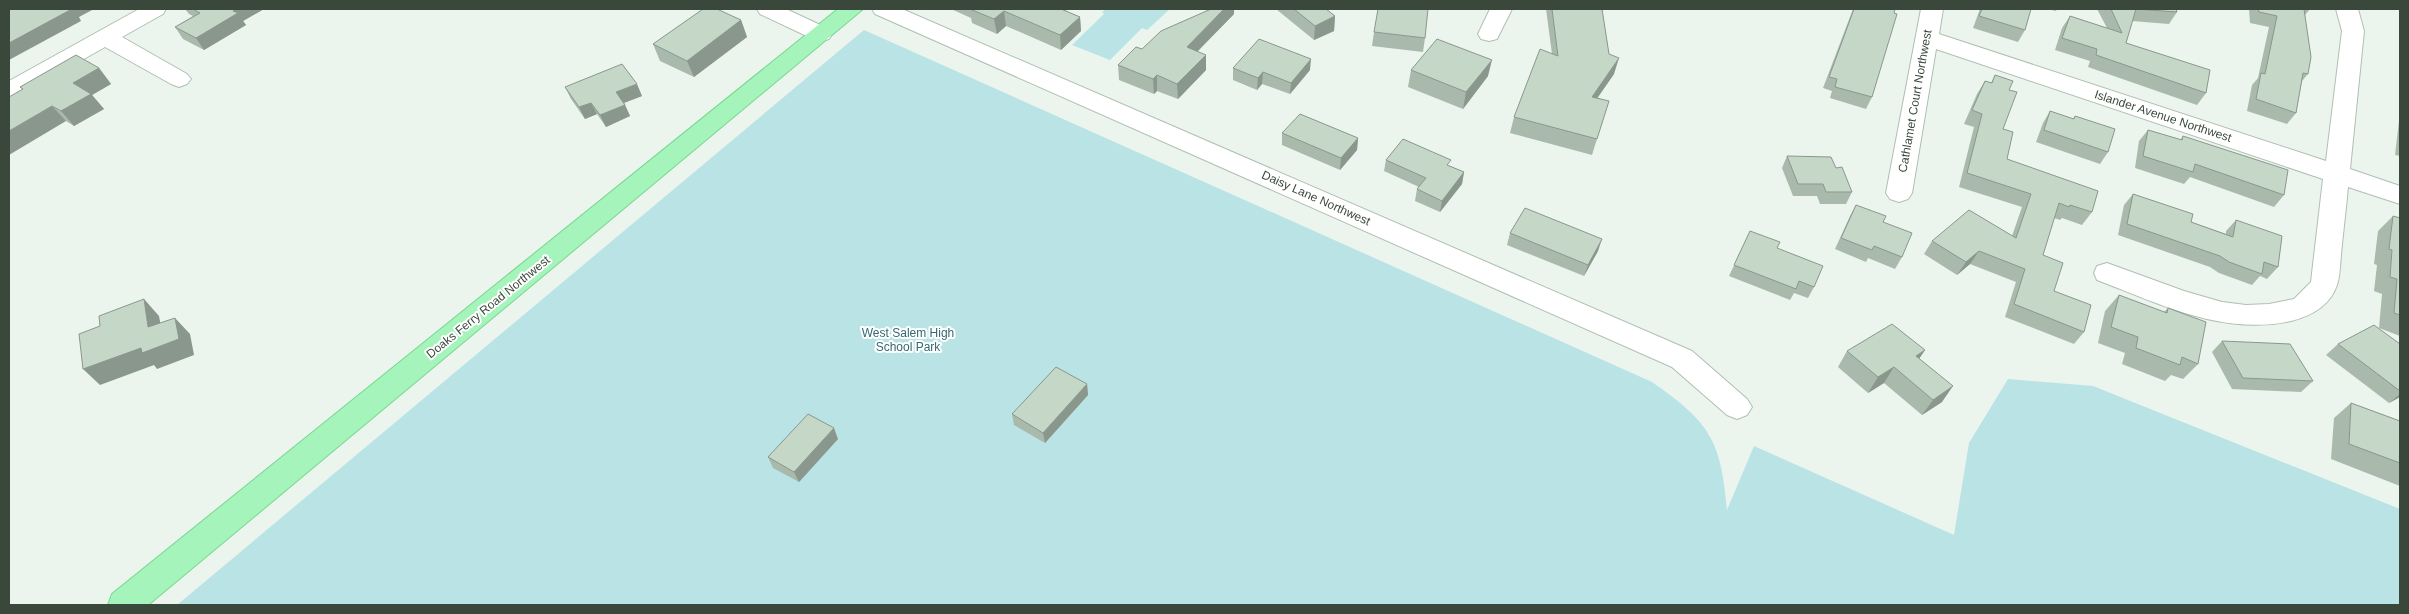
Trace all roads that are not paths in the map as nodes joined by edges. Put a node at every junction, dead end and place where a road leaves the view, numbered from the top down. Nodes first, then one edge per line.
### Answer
1 (155, 9) edge
2 (768, 9) edge
3 (852, 9) edge
4 (882, 9) edge
5 (1501, 9) edge
6 (1932, 9) edge
7 (2347, 9) edge
8 (821, 34) junction
9 (1489, 34) dead end
10 (105, 37) junction
11 (1927, 38) junction
12 (179, 79) dead end
13 (9, 90) edge
14 (2337, 174) junction
15 (1898, 193) dead end
16 (2400, 195) edge
17 (2107, 273) dead end
18 (1737, 407) dead end
19 (124, 605) edge

1 - 10 street
2 - 8 street
3 - 8 main road, Doaks Ferry Road Northwest
4 - 18 street, Daisy Lane Northwest
5 - 9 street
6 - 11 street, Cathlamet Court Northwest
7 - 14 street
8 - 19 main road, Doaks Ferry Road Northwest
10 - 12 street
10 - 13 street
11 - 14 street, Islander Avenue Northwest
11 - 15 street, Cathlamet Court Northwest
14 - 16 street, Islander Avenue Northwest
14 - 17 street

